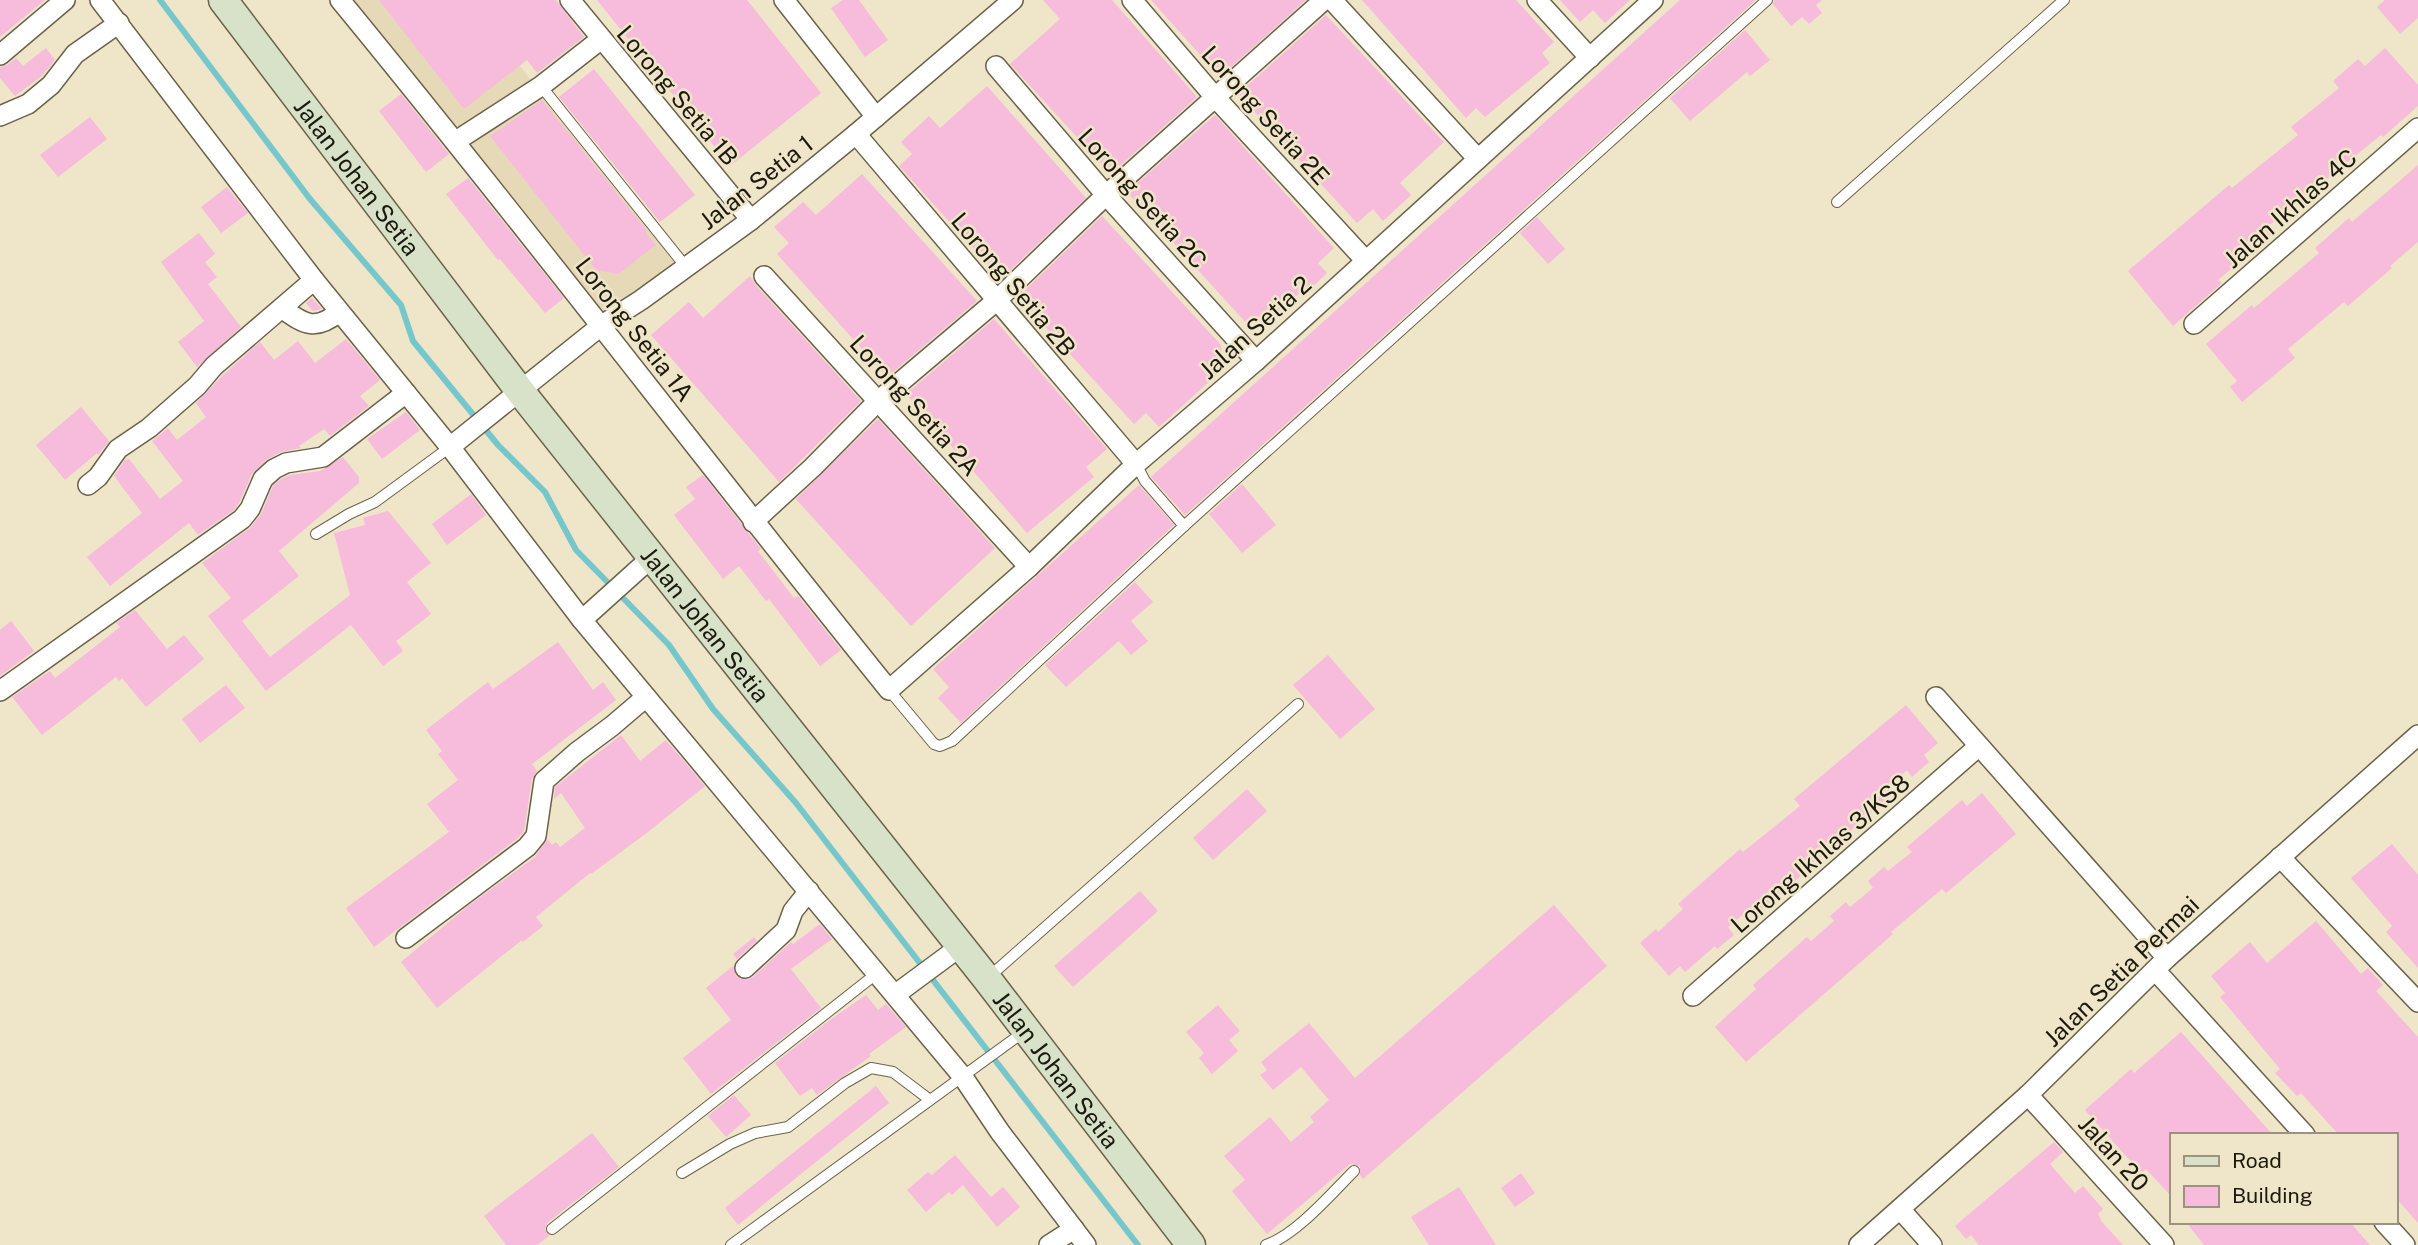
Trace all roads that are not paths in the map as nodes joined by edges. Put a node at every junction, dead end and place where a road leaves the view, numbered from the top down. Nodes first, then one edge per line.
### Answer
1 (65, 0) edge
2 (100, 0) edge
3 (223, 0) edge
4 (340, 0) edge
5 (569, 0) edge
6 (783, 0) edge
7 (1013, 0) edge
8 (1132, 0) edge
9 (1324, 0) edge
10 (1332, 0) edge
11 (1537, 0) edge
12 (1653, 0) edge
13 (1768, 0) edge
14 (2064, 0) edge
15 (119, 23) junction
16 (600, 40) junction
17 (0, 55) edge
18 (1590, 58) junction
19 (996, 66) dead end
20 (541, 86) junction
21 (1214, 96) junction
22 (0, 116) edge
23 (876, 117) junction
24 (2418, 128) edge
25 (856, 134) junction
26 (456, 141) junction
27 (1478, 159) junction
28 (1106, 195) junction
29 (1837, 202) dead end
30 (751, 220) junction
31 (1366, 261) junction
32 (686, 267) junction
33 (764, 276) dead end
34 (314, 280) junction
35 (996, 301) junction
36 (282, 309) junction
37 (339, 312) junction
38 (602, 324) junction
39 (2194, 324) dead end
40 (1256, 360) junction
41 (406, 393) junction
42 (509, 399) junction
43 (878, 401) junction
44 (454, 443) junction
45 (1136, 464) junction
46 (88, 485) dead end
47 (754, 522) junction
48 (1184, 526) junction
49 (316, 534) dead end
50 (641, 566) junction
51 (1030, 567) junction
52 (586, 615) junction
53 (889, 690) junction
54 (0, 691) edge
55 (646, 697) junction
56 (1936, 697) dead end
57 (1298, 704) dead end
58 (2418, 735) edge
59 (1979, 746) junction
60 (2280, 857) junction
61 (809, 891) junction
62 (406, 938) dead end
63 (950, 954) junction
64 (2161, 964) junction
65 (745, 968) dead end
66 (876, 974) junction
67 (987, 979) junction
68 (901, 990) junction
69 (1693, 996) dead end
70 (2418, 1002) edge
71 (1026, 1030) junction
72 (970, 1071) junction
73 (2028, 1095) junction
74 (930, 1100) junction
75 (2303, 1133) edge
76 (1354, 1171) dead end
77 (682, 1172) dead end
78 (1900, 1209) junction
79 (2386, 1224) edge
80 (552, 1229) dead end
81 (1080, 1237) edge
82 (731, 1245) edge
83 (1049, 1245) edge
84 (1191, 1245) edge
85 (1266, 1245) edge
86 (1859, 1245) edge
87 (1932, 1245) edge
88 (2165, 1245) edge
89 (2405, 1245) edge

1 - 17 street
2 - 15 street
3 - 42 main road, Jalan Johan Setia
4 - 26 street, Lorong Setia 1A
5 - 16 street, Lorong Setia 1B
6 - 23 street
7 - 23 street, Jalan Setia 1
8 - 21 street, Lorong Setia 2E
9 - 21 street
10 - 27 street
11 - 18 street
12 - 18 street, Jalan Setia 2
13 - 48 lane
14 - 29 lane
15 - 22 street
15 - 34 street
16 - 20 street
16 - 30 street, Lorong Setia 1B
18 - 27 street, Jalan Setia 2
19 - 28 street, Lorong Setia 2C
20 - 26 street
20 - 32 lane
21 - 28 street
21 - 31 street, Lorong Setia 2E
23 - 25 street, Jalan Setia 1
24 - 39 street, Jalan Ikhlas 4C
25 - 30 street, Jalan Setia 1
25 - 35 street, Lorong Setia 2B
26 - 38 street, Lorong Setia 1A
27 - 31 street, Jalan Setia 2
28 - 35 street
28 - 40 street, Lorong Setia 2C
30 - 32 street, Jalan Setia 1
31 - 40 street, Jalan Setia 2
32 - 38 street, Jalan Setia 1
33 - 43 street, Lorong Setia 2A
34 - 36 street
34 - 37 street
35 - 43 street
35 - 45 street, Lorong Setia 2B
36 - 37 street
36 - 46 street
37 - 41 street
38 - 42 street, Jalan Setia 1
38 - 47 street, Lorong Setia 1A
40 - 45 street, Jalan Setia 2
41 - 44 street
41 - 54 street
42 - 44 street, Jalan Setia 1
42 - 50 main road, Jalan Johan Setia
43 - 47 street
43 - 51 street, Lorong Setia 2A
44 - 49 lane
44 - 52 street
45 - 48 lane
45 - 51 street, Jalan Setia 2
47 - 53 street, Lorong Setia 1A
48 - 53 lane
50 - 52 street
50 - 63 main road, Jalan Johan Setia
51 - 53 street, Jalan Setia 2
52 - 55 street
55 - 61 street
55 - 62 street
56 - 59 street
57 - 67 lane
58 - 60 street, Jalan Setia Permai
59 - 64 street
59 - 69 street, Lorong Ikhlas 3/KS8
60 - 64 street, Jalan Setia Permai
60 - 70 street
61 - 65 street
61 - 66 street
63 - 67 main road, Jalan Johan Setia
63 - 68 street
64 - 73 street, Jalan Setia Permai
64 - 75 street
66 - 68 street
66 - 80 lane
67 - 71 main road, Jalan Johan Setia
68 - 72 street
71 - 72 lane
71 - 84 main road, Jalan Johan Setia
72 - 74 lane
72 - 81 street
73 - 78 street, Jalan Setia Permai
73 - 88 street, Jalan 20
74 - 77 lane
74 - 82 lane
76 - 85 lane
78 - 86 street, Jalan Setia Permai
78 - 87 street
79 - 89 street
81 - 83 street

